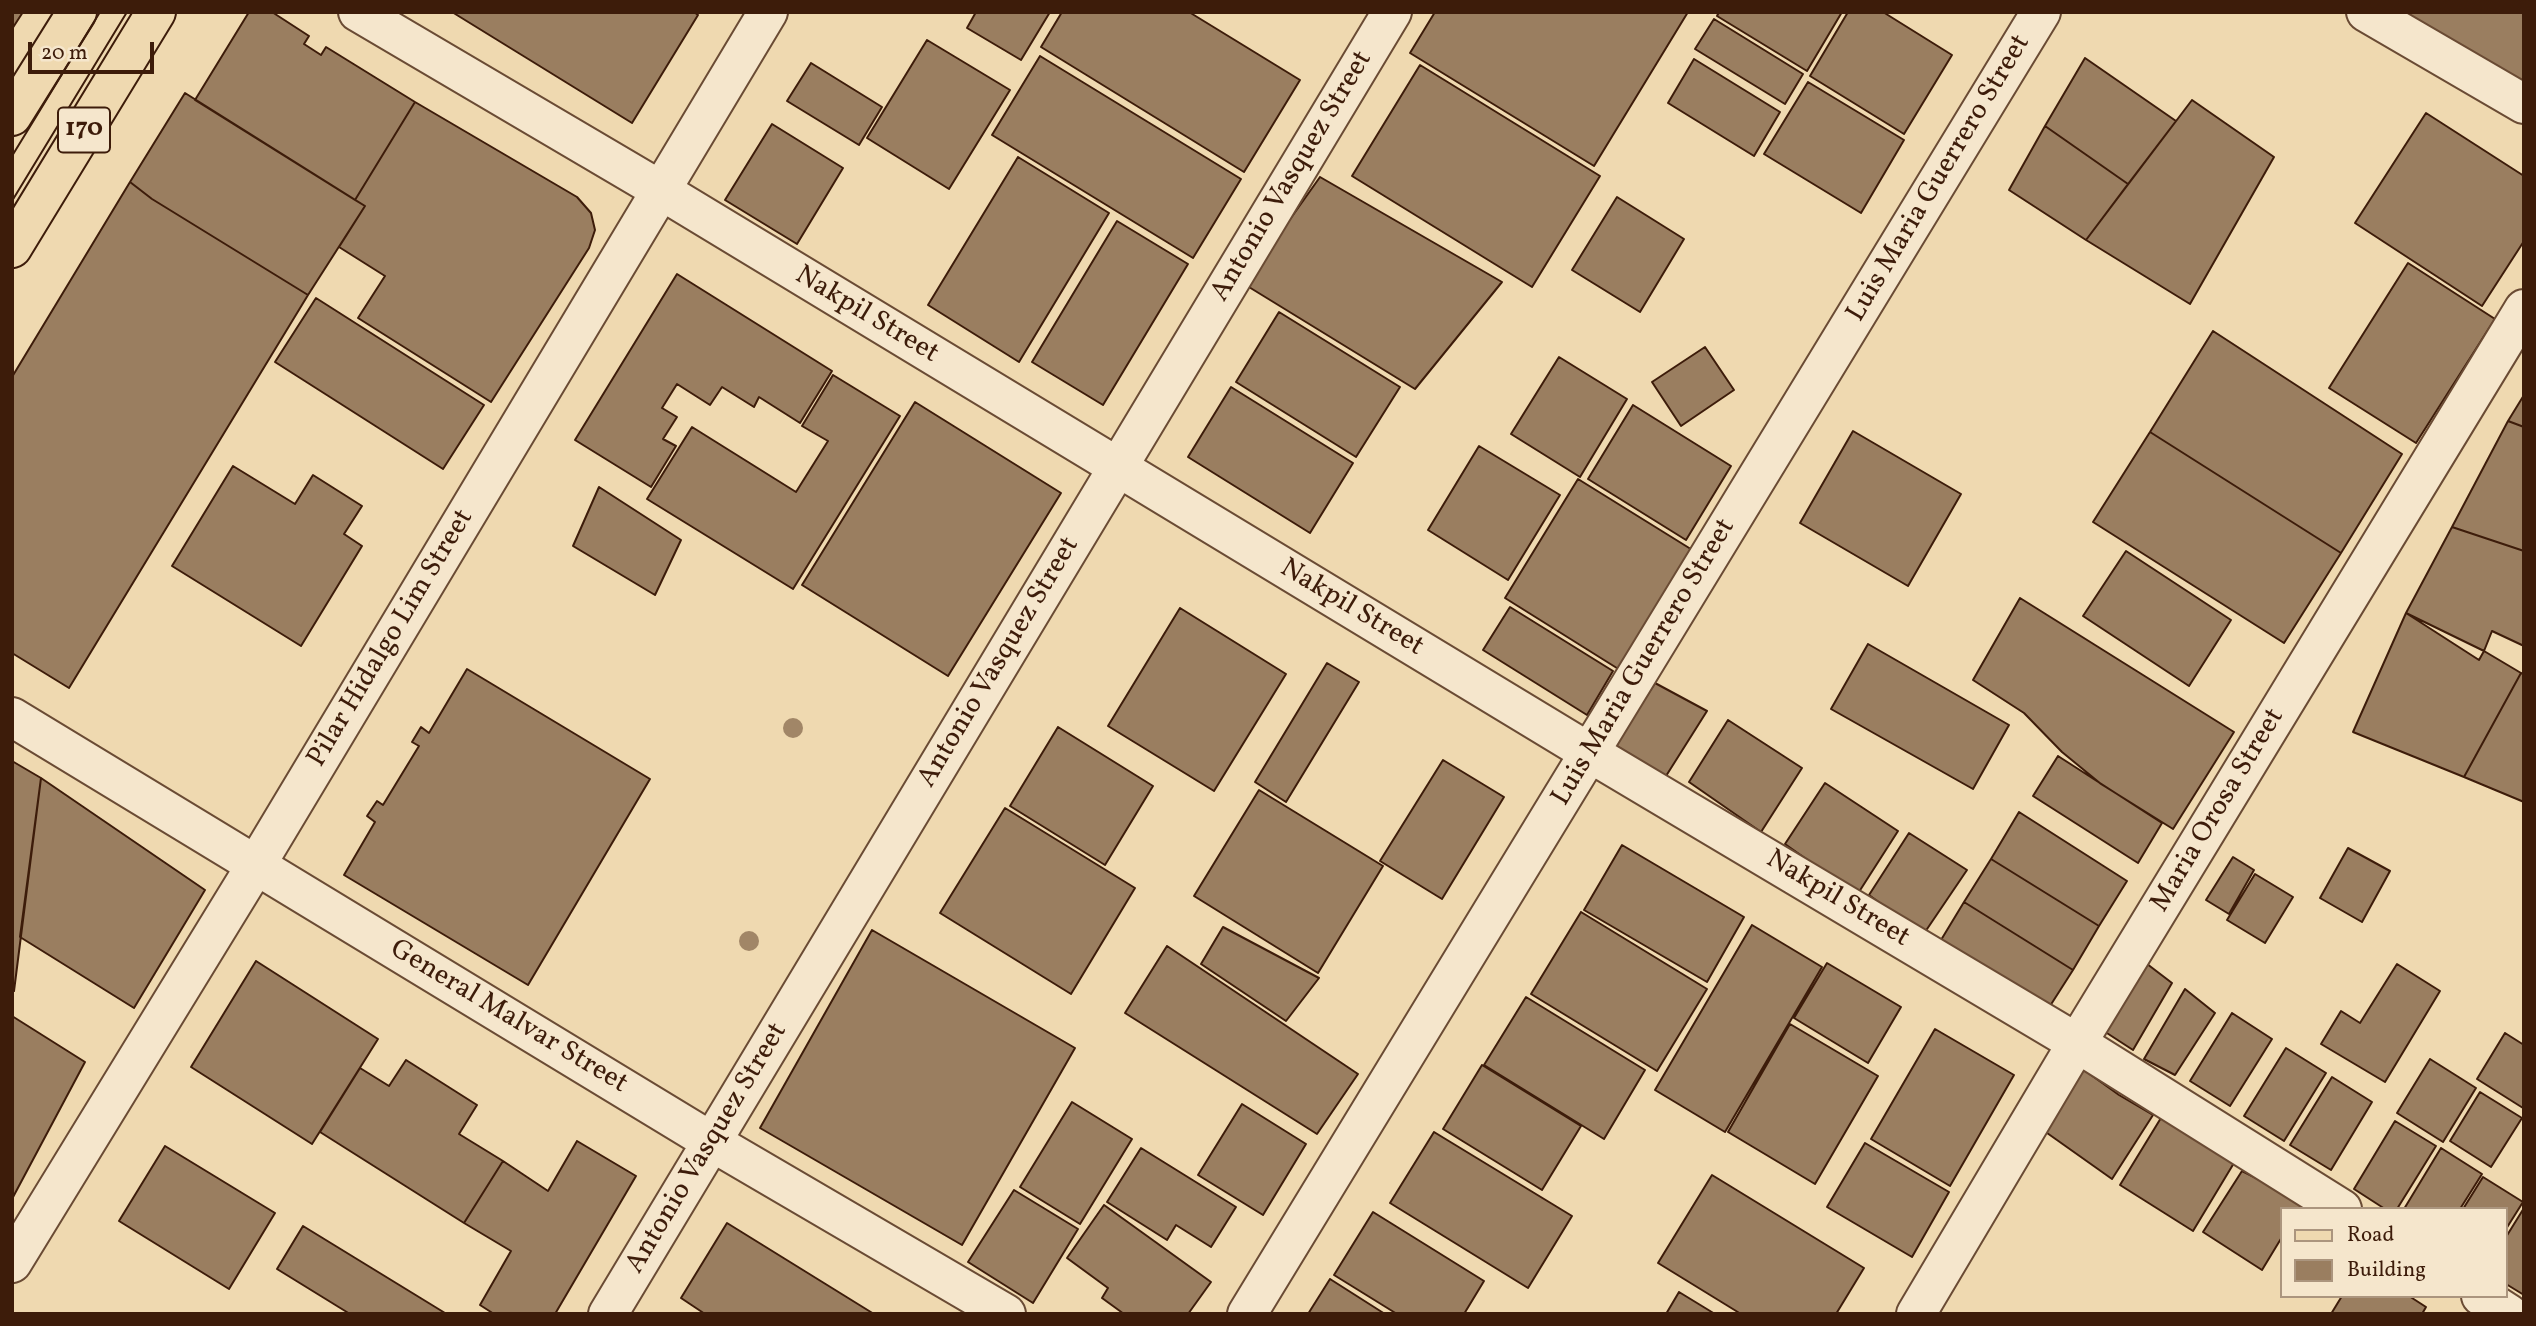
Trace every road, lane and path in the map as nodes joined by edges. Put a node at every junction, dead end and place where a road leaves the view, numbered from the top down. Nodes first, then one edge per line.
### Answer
1 (77, 12) edge
2 (156, 12) edge
3 (358, 12) edge
4 (768, 12) edge
5 (1392, 12) edge
6 (2041, 12) edge
7 (2366, 12) edge
8 (2524, 104) edge
9 (12, 116) edge
10 (662, 191) junction
11 (12, 248) edge
12 (2524, 309) edge
13 (1117, 469) junction
14 (12, 717) edge
15 (1590, 753) junction
16 (256, 865) junction
17 (2077, 1042) junction
18 (712, 1142) junction
19 (2339, 1207) edge
20 (12, 1264) edge
21 (2484, 1298) edge
22 (963, 1303) edge
23 (1928, 1309) edge
24 (608, 1314) edge
25 (1006, 1314) edge
26 (1247, 1314) edge
27 (2509, 1314) edge

1 - 9 main road, 170
2 - 11 main road, 170
3 - 10 street, Nakpil Street
4 - 10 street, Pilar Hidalgo Lim Street
5 - 13 street, Antonio Vasquez Street
6 - 15 street, Luis Maria Guerrero Street
7 - 8 street
10 - 13 street, Nakpil Street
10 - 16 street, Pilar Hidalgo Lim Street
12 - 17 street, Maria Orosa Street
13 - 15 street, Nakpil Street
13 - 18 street, Antonio Vasquez Street
14 - 16 street, General Malvar Street
15 - 17 street, Nakpil Street
15 - 26 street, Luis Maria Guerrero Street
16 - 18 street, General Malvar Street
16 - 20 street, Pilar Hidalgo Lim Street
17 - 19 street, Nakpil Street
17 - 23 street, Maria Orosa Street
18 - 22 street, General Malvar Street
18 - 24 street, Antonio Vasquez Street
21 - 27 street
22 - 25 street, General Malvar Street

